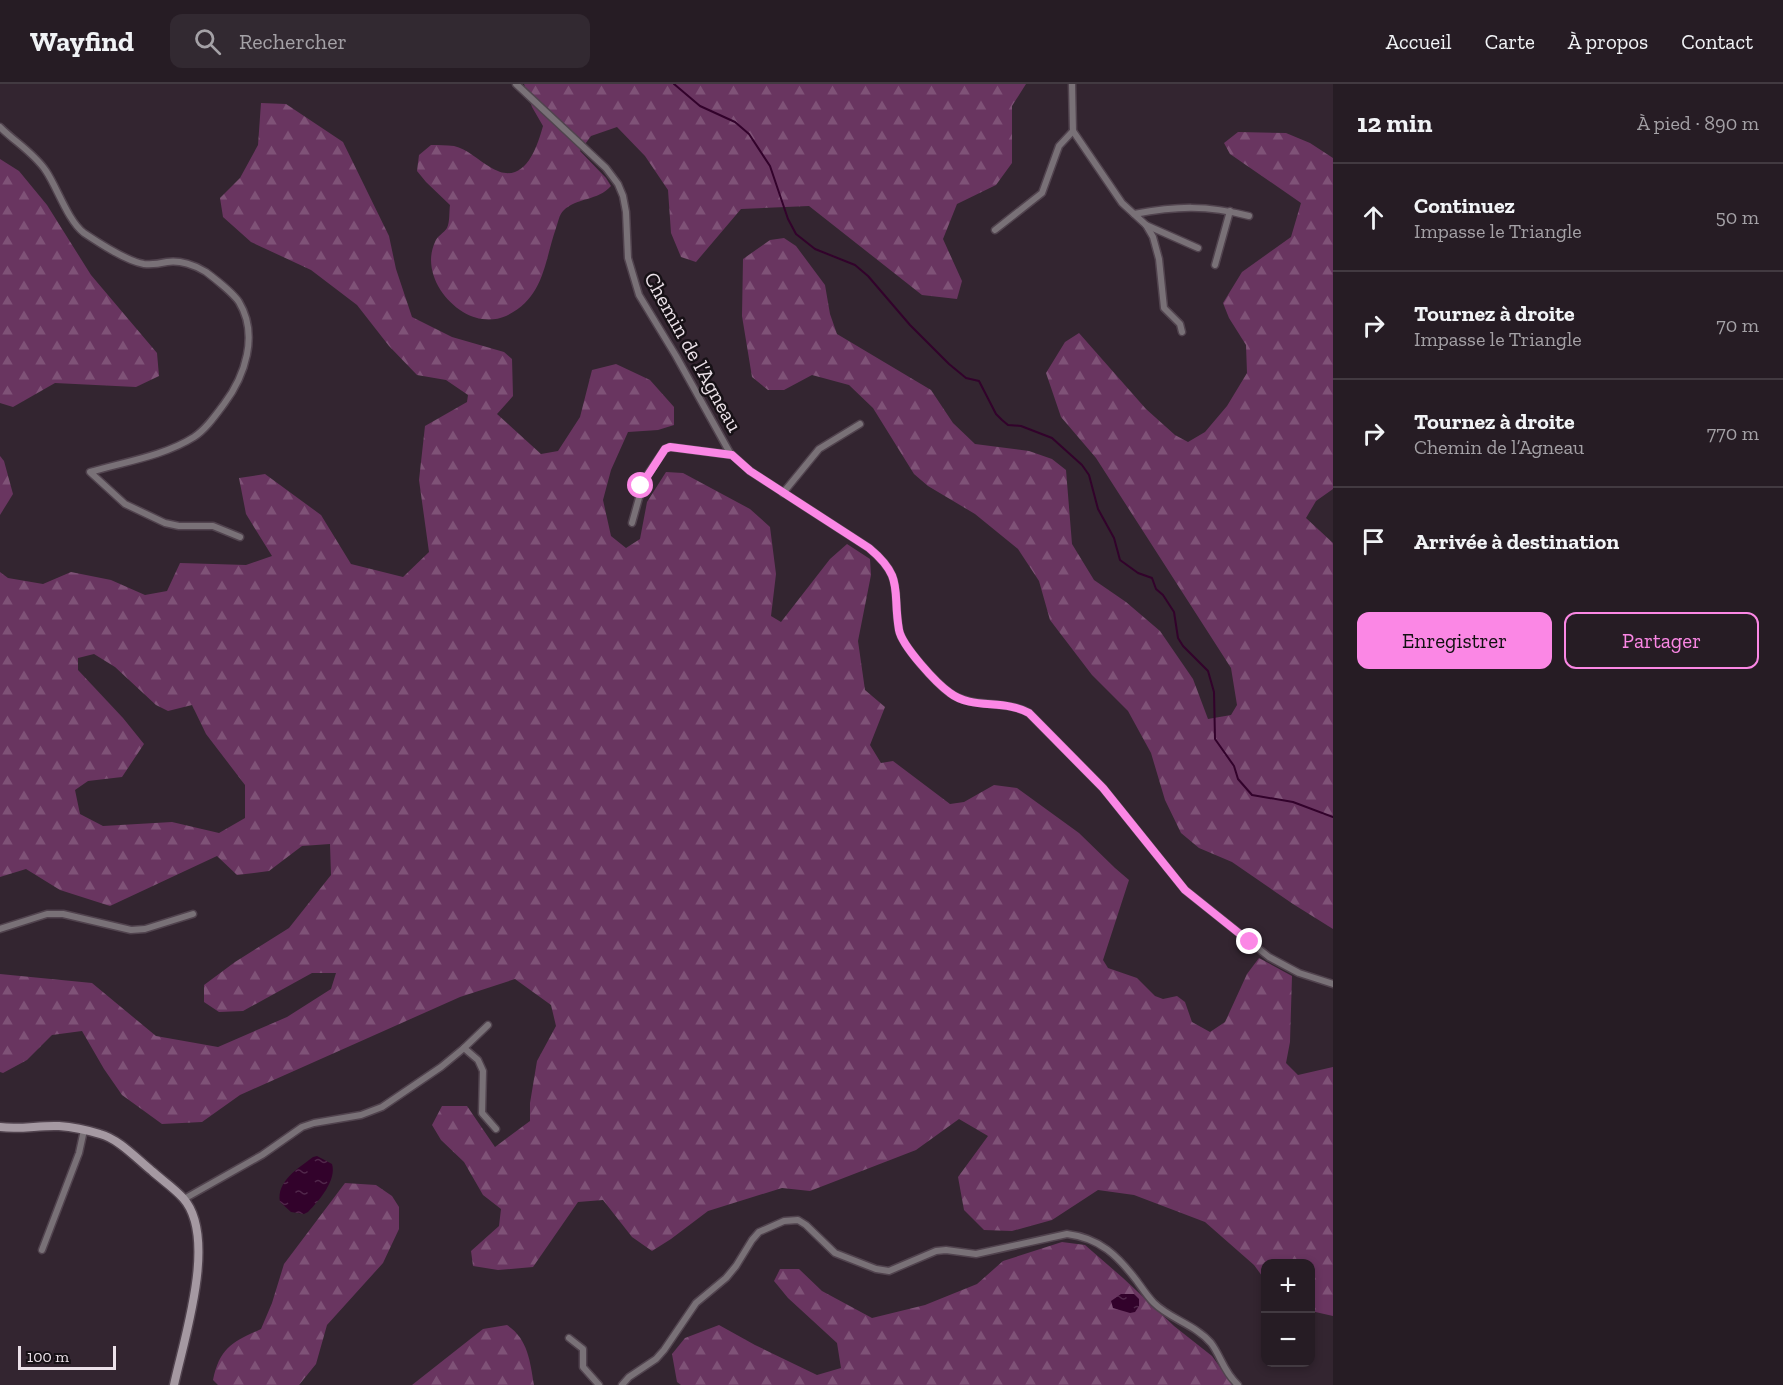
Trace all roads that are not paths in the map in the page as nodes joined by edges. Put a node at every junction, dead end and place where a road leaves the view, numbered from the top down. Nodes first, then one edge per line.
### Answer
1 (516, 84) edge
2 (1072, 84) edge
3 (0, 127) edge
4 (1073, 131) junction
5 (1230, 211) junction
6 (1134, 214) junction
7 (1249, 216) dead end
8 (1146, 225) junction
9 (995, 230) dead end
10 (1198, 248) dead end
11 (1215, 265) dead end
12 (1182, 332) dead end
13 (860, 424) dead end
14 (732, 455) junction
15 (783, 493) junction
16 (632, 523) dead end
17 (240, 537) dead end
18 (193, 914) dead end
19 (0, 929) edge
20 (1333, 984) edge
21 (488, 1025) dead end
22 (464, 1048) junction
23 (0, 1127) edge
24 (496, 1129) dead end
25 (84, 1130) junction
26 (184, 1199) junction
27 (42, 1250) dead end
28 (569, 1338) dead end
29 (174, 1385) edge
30 (599, 1385) edge
31 (622, 1385) edge
32 (1238, 1385) edge

1 - 14 street, Chemin de l’Agneau
2 - 4 street
3 - 17 street
4 - 6 street
4 - 9 street
5 - 6 street
5 - 7 street
5 - 11 street
6 - 8 street
8 - 10 street
8 - 12 street
13 - 15 street
14 - 15 street, Chemin de l’Agneau
14 - 16 street
15 - 20 street, Chemin de l’Agneau
18 - 19 street
21 - 22 street
22 - 24 street
22 - 26 street
23 - 25 main road
25 - 26 main road
25 - 27 street
26 - 29 main road
28 - 30 street
31 - 32 street

